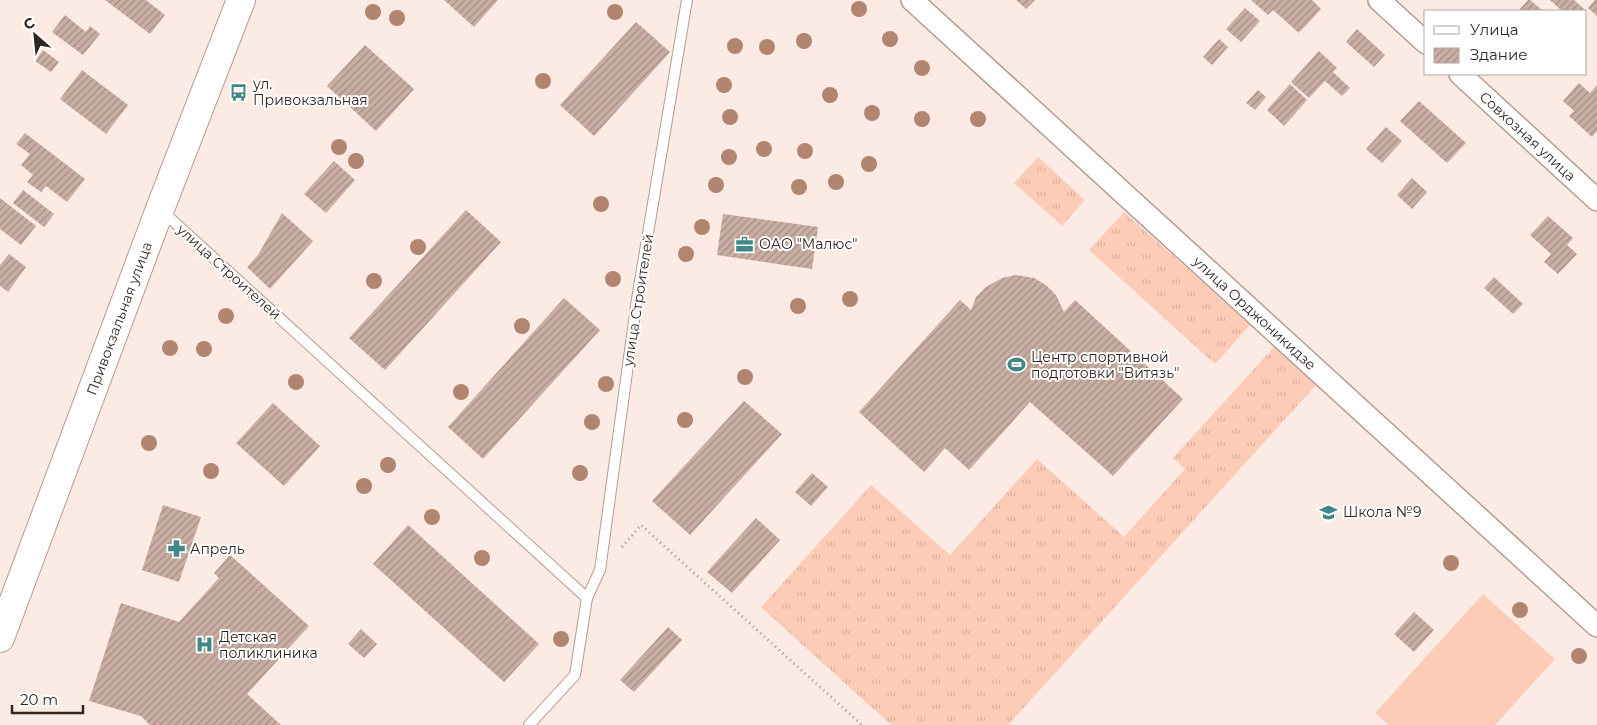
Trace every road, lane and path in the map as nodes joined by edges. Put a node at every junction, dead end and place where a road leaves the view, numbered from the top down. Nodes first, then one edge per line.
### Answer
1 (241, 0) edge
2 (687, 0) edge
3 (912, 0) edge
4 (1379, 0) edge
5 (1424, 41) edge
6 (1461, 75) edge
7 (1597, 200) edge
8 (160, 210) junction
9 (600, 570) junction
10 (587, 598) junction
11 (1597, 626) edge
12 (0, 638) edge
13 (529, 725) edge
14 (862, 725) edge

1 - 8 main road, Привокзальная улица
2 - 9 lane, улица Строителей
3 - 11 street, улица Орджоникидзе
4 - 5 street
6 - 7 street, Совхозная улица
8 - 10 lane, улица Строителей
8 - 12 main road, Привокзальная улица
9 - 10 lane, улица Строителей
9 - 14 path
10 - 13 lane, улица Строителей

